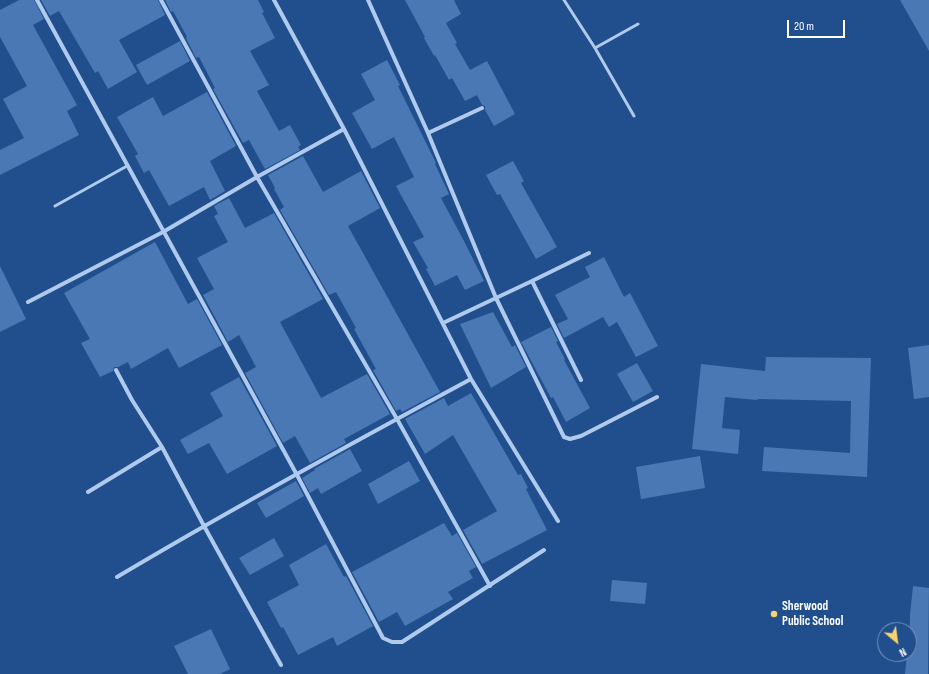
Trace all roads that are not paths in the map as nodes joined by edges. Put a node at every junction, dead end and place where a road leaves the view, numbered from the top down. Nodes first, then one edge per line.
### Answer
1 (37, 0) edge
2 (161, 0) edge
3 (274, 0) edge
4 (368, 0) edge
5 (564, 0) edge
6 (638, 24) dead end
7 (595, 48) junction
8 (482, 108) dead end
9 (634, 116) dead end
10 (344, 129) junction
11 (428, 133) junction
12 (127, 166) junction
13 (257, 177) junction
14 (55, 206) dead end
15 (163, 232) junction
16 (589, 253) dead end
17 (532, 281) junction
18 (496, 298) junction
19 (28, 302) dead end
20 (443, 323) junction
21 (116, 370) dead end
22 (471, 379) junction
23 (581, 380) dead end
24 (657, 397) dead end
25 (396, 419) junction
26 (162, 447) junction
27 (297, 475) junction
28 (88, 492) dead end
29 (558, 522) dead end
30 (204, 526) junction
31 (544, 550) dead end
32 (117, 577) dead end
33 (490, 586) junction
34 (281, 665) dead end

1 - 12 street
2 - 13 street
3 - 10 street
4 - 11 street
5 - 7 lane
6 - 7 lane
7 - 9 lane
8 - 11 street
10 - 13 street
10 - 20 street
11 - 18 street
12 - 14 lane
12 - 15 street
13 - 15 street
13 - 25 street
15 - 19 street
15 - 27 street
16 - 17 street
17 - 18 street
17 - 23 street
18 - 20 street
18 - 24 street
20 - 22 street
21 - 26 street
22 - 25 street
22 - 29 street
25 - 27 street
25 - 33 street
26 - 28 street
26 - 30 street
27 - 30 street
27 - 33 street
30 - 32 street
30 - 34 street
31 - 33 street

